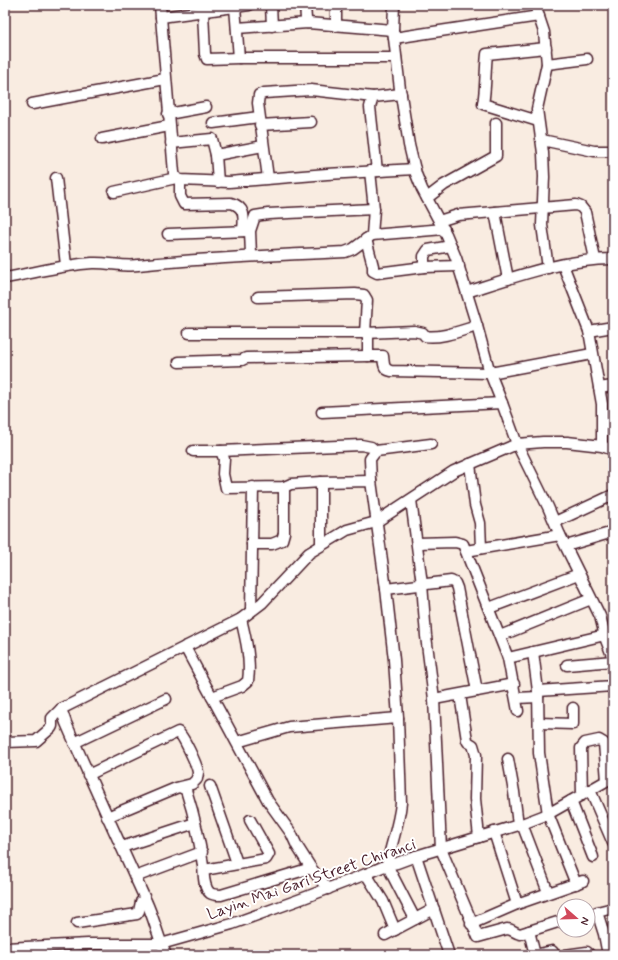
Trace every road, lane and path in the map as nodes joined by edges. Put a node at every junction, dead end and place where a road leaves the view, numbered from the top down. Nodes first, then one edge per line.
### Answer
1 (160, 5) edge
2 (249, 5) edge
3 (270, 5) edge
4 (305, 5) edge
5 (336, 5) edge
6 (394, 5) edge
7 (535, 5) edge
8 (235, 7) junction
9 (203, 12) junction
10 (539, 16) junction
11 (161, 17) junction
12 (308, 23) junction
13 (272, 26) junction
14 (336, 26) junction
15 (237, 28) junction
16 (394, 34) junction
17 (546, 48) junction
18 (239, 58) junction
19 (396, 58) junction
20 (587, 60) dead end
21 (547, 64) junction
22 (165, 79) junction
23 (401, 94) junction
24 (373, 97) junction
25 (32, 104) dead end
26 (206, 107) dead end
27 (168, 114) junction
28 (260, 121) junction
29 (538, 121) junction
30 (311, 122) dead end
31 (213, 123) dead end
32 (496, 123) dead end
33 (169, 126) junction
34 (102, 139) dead end
35 (542, 140) junction
36 (171, 143) junction
37 (263, 146) junction
38 (613, 151) edge
39 (216, 155) junction
40 (415, 168) junction
41 (373, 171) junction
42 (56, 178) dead end
43 (268, 178) junction
44 (178, 179) junction
45 (218, 182) junction
46 (114, 192) dead end
47 (427, 198) junction
48 (542, 208) junction
49 (374, 209) junction
50 (495, 212) junction
51 (441, 225) junction
52 (246, 231) junction
53 (168, 234) dead end
54 (369, 237) junction
55 (451, 246) junction
56 (251, 256) junction
57 (595, 259) junction
58 (613, 259) edge
59 (66, 265) junction
60 (563, 265) junction
61 (459, 266) junction
62 (424, 267) junction
63 (548, 268) junction
64 (5, 278) edge
65 (508, 279) junction
66 (467, 292) junction
67 (258, 297) dead end
68 (477, 326) junction
69 (613, 327) edge
70 (189, 332) dead end
71 (589, 332) junction
72 (365, 333) junction
73 (592, 354) junction
74 (368, 356) junction
75 (179, 362) dead end
76 (490, 373) junction
77 (613, 386) edge
78 (599, 388) junction
79 (502, 403) junction
80 (322, 412) dead end
81 (431, 444) dead end
82 (517, 444) junction
83 (602, 446) junction
84 (613, 450) edge
85 (193, 451) dead end
86 (221, 451) junction
87 (376, 451) junction
88 (470, 464) junction
89 (371, 481) junction
90 (321, 482) junction
91 (253, 487) junction
92 (284, 487) junction
93 (613, 495) edge
94 (411, 500) junction
95 (376, 522) junction
96 (555, 522) junction
97 (613, 532) edge
98 (560, 535) junction
99 (252, 544) junction
100 (418, 544) junction
101 (321, 545) junction
102 (566, 546) junction
103 (481, 548) junction
104 (466, 551) junction
105 (579, 574) junction
106 (422, 584) junction
107 (386, 589) junction
108 (591, 599) junction
109 (488, 608) junction
110 (251, 611) junction
111 (241, 619) junction
112 (500, 636) junction
113 (608, 638) edge
114 (185, 647) junction
115 (533, 652) junction
116 (508, 658) junction
117 (613, 660) edge
118 (567, 665) dead end
119 (514, 684) junction
120 (613, 686) edge
121 (477, 691) junction
122 (538, 694) junction
123 (460, 695) junction
124 (212, 697) junction
125 (517, 698) junction
126 (166, 699) dead end
127 (434, 700) junction
128 (573, 708) dead end
129 (61, 709) junction
130 (518, 711) dead end
131 (398, 718) junction
132 (539, 723) junction
133 (5, 742) edge
134 (237, 742) junction
135 (74, 743) junction
136 (508, 759) dead end
137 (88, 774) junction
138 (610, 778) edge
139 (210, 786) dead end
140 (182, 788) junction
141 (586, 792) junction
142 (571, 801) junction
143 (548, 814) junction
144 (107, 817) junction
145 (250, 820) dead end
146 (196, 823) junction
147 (520, 825) junction
148 (494, 832) junction
149 (479, 837) junction
150 (613, 843) edge
151 (122, 847) junction
152 (441, 849) junction
153 (202, 852) junction
154 (416, 856) junction
155 (593, 857) dead end
156 (237, 863) junction
157 (387, 865) junction
158 (311, 868) junction
159 (204, 870) junction
160 (366, 874) junction
161 (135, 877) junction
162 (328, 889) junction
163 (548, 892) junction
164 (146, 902) junction
165 (517, 904) junction
166 (613, 908) edge
167 (434, 909) junction
168 (596, 911) edge
169 (415, 919) junction
170 (596, 919) edge
171 (77, 923) dead end
172 (556, 923) edge
173 (471, 924) junction
174 (395, 930) junction
175 (529, 931) junction
176 (385, 935) dead end
177 (161, 944) junction
178 (5, 948) edge
179 (166, 955) edge
180 (449, 955) edge
181 (535, 955) edge
182 (555, 955) edge
183 (564, 955) edge
184 (590, 955) edge
185 (608, 955) edge

1 - 11 street
2 - 8 street
3 - 13 street
4 - 12 street
5 - 14 street
6 - 16 street
7 - 10 street
8 - 9 street
8 - 15 street
9 - 11 street
9 - 18 street
10 - 16 street
10 - 17 street
11 - 22 street
12 - 13 street
12 - 14 street
13 - 15 street
14 - 16 street
15 - 18 street
16 - 19 street
17 - 21 street
17 - 29 street
18 - 19 street
19 - 23 street
20 - 21 street
21 - 29 street
22 - 25 street
22 - 27 street
23 - 24 street
23 - 40 street
24 - 28 street
24 - 41 street
26 - 27 street
27 - 33 street
28 - 30 street
28 - 31 street
28 - 37 street
29 - 35 street
32 - 47 street
33 - 34 street
33 - 36 street
35 - 38 street
35 - 48 street
36 - 39 street
36 - 44 street
37 - 39 street
37 - 43 street
39 - 45 street
40 - 41 street
40 - 47 street
41 - 43 street
41 - 49 street
42 - 59 street
43 - 45 street
44 - 45 street
44 - 46 street
44 - 52 street
47 - 51 street
48 - 50 street
48 - 57 street
48 - 63 street
49 - 52 street
49 - 54 street
50 - 51 street
50 - 65 street
51 - 54 street
51 - 55 street
52 - 53 street
52 - 56 street
54 - 56 street
54 - 62 street
55 - 61 street
55 - 62 street
56 - 59 street
57 - 58 street
57 - 60 street
59 - 64 street
60 - 63 street
60 - 71 street
61 - 62 street
61 - 66 street
63 - 65 street
65 - 66 street
66 - 68 street
67 - 72 street
68 - 72 street
68 - 76 street
69 - 71 street
70 - 72 street
71 - 73 street
72 - 74 street
73 - 76 street
73 - 78 street
74 - 75 street
74 - 76 street
76 - 79 street
77 - 78 street
78 - 83 street
79 - 80 street
79 - 82 street
81 - 87 street
82 - 83 street
82 - 88 street
82 - 96 street
83 - 84 street
85 - 86 street
86 - 87 street
86 - 91 street
87 - 89 street
88 - 94 street
88 - 103 street
89 - 90 street
89 - 95 street
90 - 92 street
90 - 101 street
91 - 92 street
91 - 99 street
92 - 99 street
93 - 96 street
94 - 95 street
94 - 100 street
95 - 101 street
95 - 107 street
96 - 98 street
97 - 102 street
98 - 102 street
98 - 103 street
99 - 110 street
100 - 104 street
100 - 106 street
101 - 110 street
102 - 105 street
103 - 104 street
104 - 109 street
105 - 108 street
105 - 109 street
106 - 107 street
106 - 121 street
106 - 127 street
107 - 131 street
108 - 112 street
108 - 113 street
109 - 112 street
110 - 111 street
111 - 114 street
111 - 124 street
112 - 116 street
113 - 115 street
113 - 117 street
114 - 124 street
114 - 129 street
115 - 116 street
115 - 122 street
116 - 119 street
117 - 118 street
119 - 121 street
119 - 125 street
120 - 122 street
121 - 123 street
122 - 125 street
122 - 132 street
123 - 127 street
123 - 149 street
124 - 134 street
125 - 130 street
126 - 135 street
127 - 152 street
128 - 132 street
129 - 133 street
129 - 135 street
131 - 134 street
131 - 157 street
132 - 143 street
134 - 158 street
135 - 137 street
136 - 147 street
137 - 140 street
137 - 144 street
138 - 141 street, Layin Mai Gari Street Chiranci
138 - 141 street
139 - 156 street
140 - 144 street
140 - 146 street
141 - 142 street, Layin Mai Gari Street Chiranci
141 - 150 street
142 - 143 street, Layin Mai Gari Street Chiranci
142 - 155 street
143 - 147 street, Layin Mai Gari Street Chiranci
143 - 163 street
144 - 151 street
145 - 156 street
146 - 151 street
146 - 153 street
147 - 148 street, Layin Mai Gari Street Chiranci
147 - 163 street
148 - 149 street, Layin Mai Gari Street Chiranci
148 - 165 street
149 - 152 street, Layin Mai Gari Street Chiranci
151 - 161 street
152 - 154 street, Layin Mai Gari Street Chiranci
152 - 173 street
153 - 159 street
153 - 161 street
154 - 157 street, Layin Mai Gari Street Chiranci
154 - 167 street
156 - 159 street
157 - 160 street, Layin Mai Gari Street Chiranci
157 - 169 street
158 - 159 street
158 - 162 street
160 - 162 street, Layin Mai Gari Street Chiranci
160 - 174 street
161 - 164 street
162 - 177 street, Layin Mai Gari Street Chiranci
163 - 165 street
164 - 171 street
164 - 177 street
165 - 173 street
166 - 168 street
167 - 169 street
167 - 180 street
169 - 174 street
170 - 185 street
172 - 175 street
173 - 175 street
174 - 176 street
175 - 181 street
177 - 178 street, Layin Mai Gari Street Chiranci
177 - 179 street
181 - 182 street
183 - 184 street

